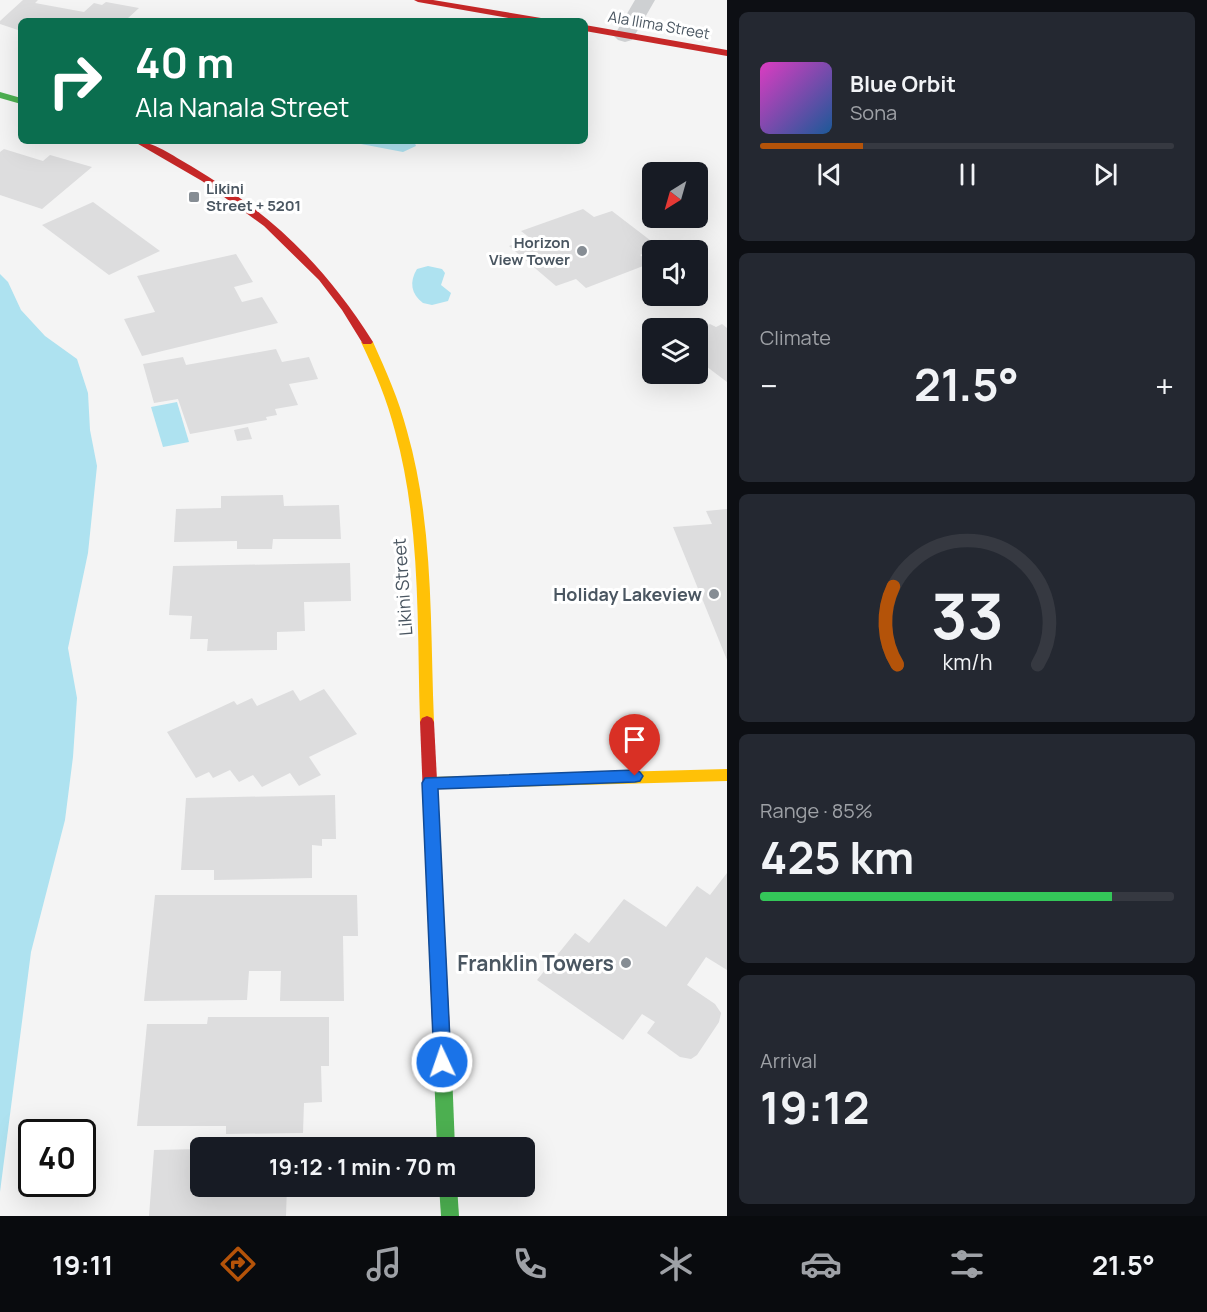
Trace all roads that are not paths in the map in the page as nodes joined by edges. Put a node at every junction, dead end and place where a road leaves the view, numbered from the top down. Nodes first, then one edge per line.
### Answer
1 (418, 0) edge
2 (645, 0) edge
3 (523, 18) edge
4 (588, 29) edge
5 (626, 36) junction
6 (727, 53) edge
7 (0, 95) edge
8 (18, 100) edge
9 (144, 144) edge
10 (727, 775) edge
11 (430, 783) junction
12 (446, 1137) edge
13 (449, 1197) edge
14 (450, 1216) edge

1 - 3 street
2 - 5 street
4 - 5 street, Ala Ilima Street
5 - 6 street, Ala Ilima Street
7 - 8 street
9 - 11 street, Likini Street
10 - 11 street
11 - 12 street, Likini Street
13 - 14 street

